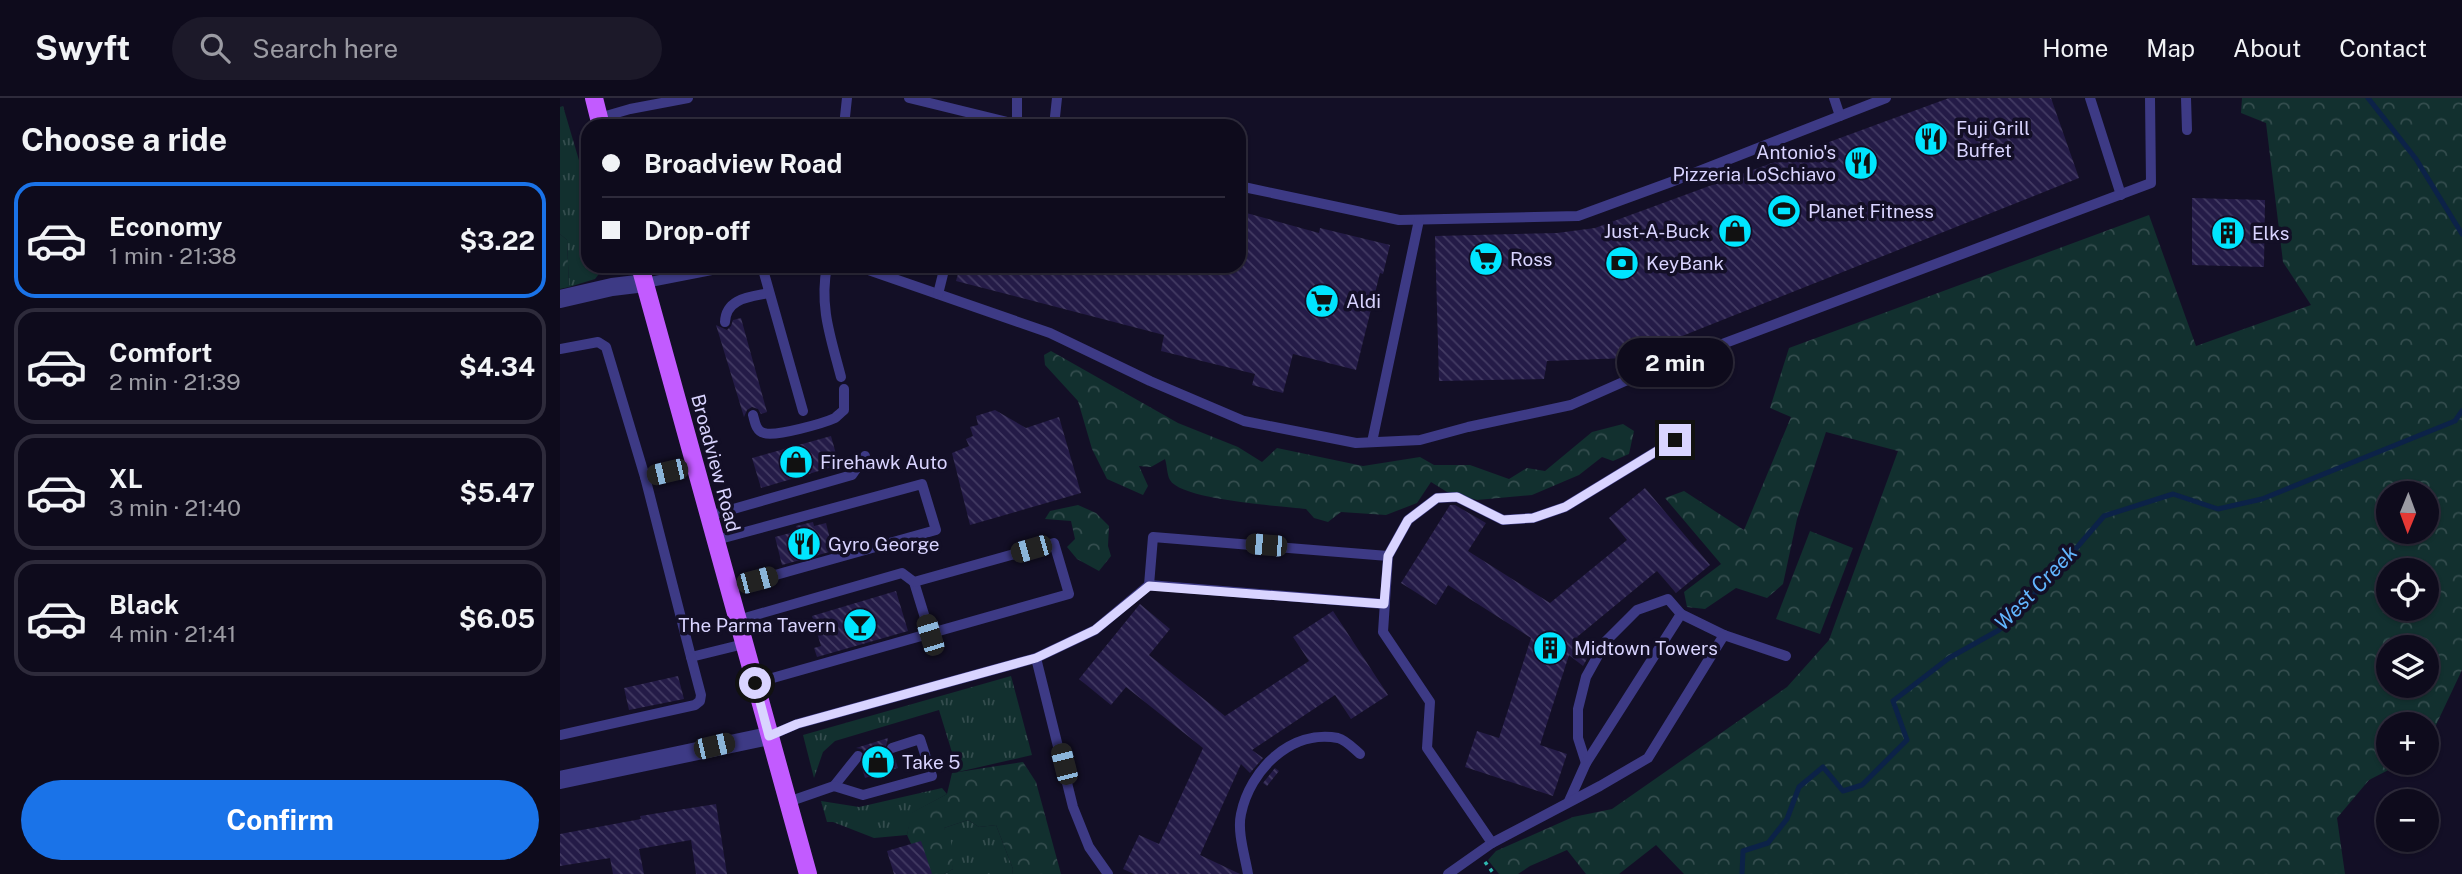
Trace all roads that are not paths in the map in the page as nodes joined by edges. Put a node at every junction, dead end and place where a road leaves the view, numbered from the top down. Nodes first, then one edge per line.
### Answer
1 (594, 98) edge
2 (688, 98) edge
3 (847, 98) edge
4 (909, 98) edge
5 (1017, 98) edge
6 (1056, 98) edge
7 (1834, 98) edge
8 (1886, 98) edge
9 (2090, 98) edge
10 (2150, 98) edge
11 (2186, 98) edge
12 (668, 100) edge
13 (1840, 116) junction
14 (599, 119) edge
15 (607, 119) edge
16 (845, 119) edge
17 (976, 119) edge
18 (1020, 119) edge
19 (1056, 119) edge
20 (2187, 130) dead end
21 (1246, 187) edge
22 (2122, 195) junction
23 (1419, 220) junction
24 (764, 273) edge
25 (826, 273) edge
26 (878, 273) edge
27 (943, 273) edge
28 (642, 274) edge
29 (769, 293) junction
30 (938, 293) junction
31 (560, 299) edge
32 (725, 322) dead end
33 (560, 349) edge
34 (841, 377) dead end
35 (844, 389) dead end
36 (803, 411) dead end
37 (753, 415) dead end
38 (1675, 440) dead end
39 (1372, 442) junction
40 (865, 456) dead end
41 (695, 466) junction
42 (645, 477) junction
43 (709, 516) junction
44 (716, 540) junction
45 (1388, 556) junction
46 (914, 582) junction
47 (1149, 586) junction
48 (729, 588) junction
49 (1384, 604) junction
50 (1682, 614) junction
51 (738, 620) junction
52 (930, 635) junction
53 (1724, 635) junction
54 (744, 644) junction
55 (1786, 656) dead end
56 (691, 657) junction
57 (1036, 658) junction
58 (755, 683) junction
59 (560, 736) edge
60 (769, 736) junction
61 (891, 748) dead end
62 (1360, 754) dead end
63 (858, 756) dead end
64 (1586, 763) junction
65 (560, 780) edge
66 (834, 786) junction
67 (1569, 800) junction
68 (788, 802) junction
69 (1492, 843) junction
70 (807, 874) edge
71 (1108, 874) edge
72 (1248, 874) edge
73 (1448, 874) edge

1 - 14 main road
2 - 12 lane
3 - 16 lane
4 - 17 lane
5 - 18 lane
6 - 19 lane
7 - 13 lane
8 - 13 lane
9 - 22 lane
10 - 22 lane
11 - 20 lane
12 - 15 lane
13 - 23 lane
21 - 23 lane
22 - 39 lane
23 - 39 lane
24 - 29 lane
25 - 34 lane
26 - 30 lane
27 - 30 lane
28 - 31 street
28 - 41 main road, Broadview Road
29 - 32 lane
29 - 36 lane
30 - 39 lane
33 - 42 lane
35 - 37 lane
38 - 45 lane
40 - 43 lane
41 - 42 lane
41 - 43 main road, Broadview Road
42 - 56 lane
43 - 44 main road, Broadview Road
44 - 48 main road, Broadview Road
44 - 48 lane
45 - 47 lane
45 - 49 lane
46 - 51 lane
46 - 52 lane
46 - 52 lane
47 - 49 lane
47 - 57 lane
48 - 51 main road, Broadview Road
49 - 69 lane
50 - 53 lane
50 - 64 lane
50 - 64 lane
51 - 54 main road, Broadview Road
52 - 58 lane
53 - 55 lane
53 - 67 lane
54 - 56 lane
54 - 58 main road, Broadview Road
56 - 59 lane
57 - 60 lane
57 - 71 lane
58 - 60 main road, Broadview Road
60 - 65 street
60 - 68 main road, Broadview Road
61 - 66 lane
62 - 72 lane
63 - 66 lane
64 - 67 lane
66 - 68 lane
67 - 69 lane
68 - 70 main road, Broadview Road
69 - 73 lane

